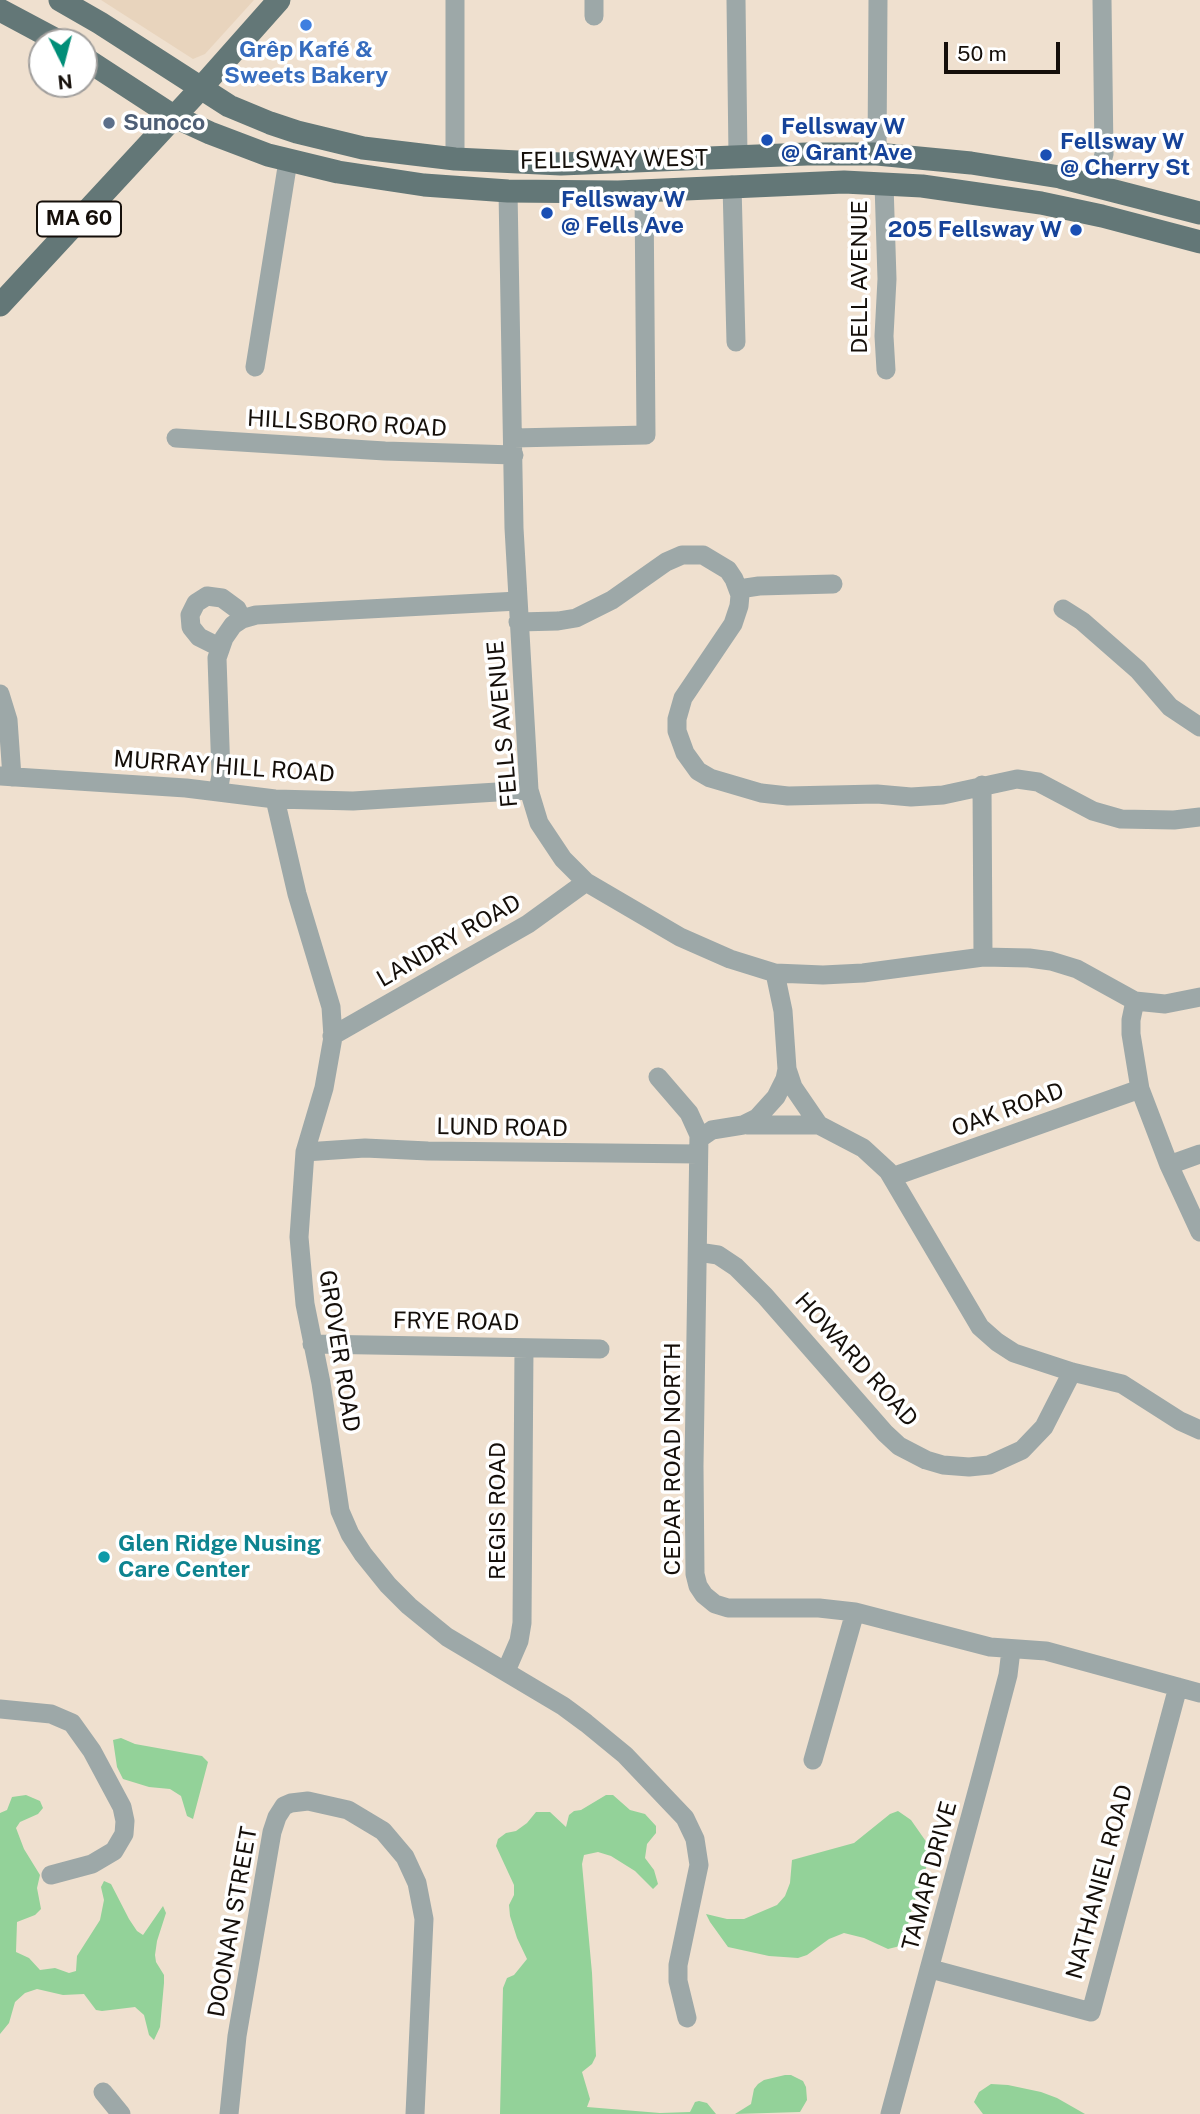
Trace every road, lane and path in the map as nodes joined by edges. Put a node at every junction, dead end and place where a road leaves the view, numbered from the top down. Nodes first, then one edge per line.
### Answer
1 (60, 0) edge
2 (279, 0) edge
3 (454, 0) edge
4 (736, 0) edge
5 (878, 0) edge
6 (1102, 0) edge
7 (0, 10) edge
8 (34, 28) edge
9 (98, 67) edge
10 (200, 89) junction
11 (173, 116) junction
12 (877, 154) junction
13 (738, 156) junction
14 (455, 159) junction
15 (288, 161) junction
16 (884, 184) junction
17 (1096, 185) junction
18 (732, 186) junction
19 (644, 190) junction
20 (508, 191) junction
21 (1200, 213) edge
22 (1200, 242) edge
23 (0, 305) edge
24 (736, 342) dead end
25 (255, 368) dead end
26 (886, 370) dead end
27 (176, 438) dead end
28 (514, 446) junction
29 (833, 584) dead end
30 (739, 589) junction
31 (518, 600) junction
32 (1063, 609) dead end
33 (242, 619) junction
34 (518, 622) junction
35 (219, 647) junction
36 (0, 694) edge
37 (1200, 727) edge
38 (6, 776) edge
39 (982, 785) junction
40 (529, 790) junction
41 (218, 792) junction
42 (275, 799) junction
43 (1200, 817) edge
44 (586, 882) junction
45 (983, 957) junction
46 (775, 973) junction
47 (1200, 997) edge
48 (1135, 1001) junction
49 (332, 1036) junction
50 (787, 1069) junction
51 (658, 1077) dead end
52 (1140, 1089) junction
53 (743, 1125) junction
54 (819, 1125) junction
55 (699, 1147) junction
56 (305, 1152) junction
57 (1200, 1154) edge
58 (1169, 1165) junction
59 (892, 1177) junction
60 (1200, 1232) edge
61 (698, 1252) junction
62 (312, 1344) junction
63 (524, 1348) junction
64 (600, 1349) dead end
65 (1072, 1372) junction
66 (1200, 1430) edge
67 (855, 1612) junction
68 (1011, 1650) junction
69 (506, 1671) junction
70 (1178, 1687) junction
71 (1200, 1693) edge
72 (0, 1710) edge
73 (813, 1760) dead end
74 (51, 1875) dead end
75 (931, 1969) junction
76 (687, 2018) dead end
77 (103, 2092) dead end
78 (121, 2114) edge
79 (229, 2114) edge
80 (415, 2114) edge
81 (890, 2114) edge

1 - 10 main road, FELLSWAY WEST
2 - 10 main road, MA 60
3 - 14 street
4 - 13 street
5 - 12 street
6 - 17 street
7 - 8 main road
9 - 11 main road, FELLSWAY WEST
10 - 11 main road, MA 60
10 - 14 main road, FELLSWAY WEST
11 - 15 main road, FELLSWAY WEST
11 - 23 main road, MA 60
12 - 13 main road, FELLSWAY WEST
12 - 17 main road, FELLSWAY WEST
13 - 14 main road, FELLSWAY WEST
15 - 20 main road, FELLSWAY WEST
15 - 25 street
16 - 18 main road, FELLSWAY WEST
16 - 22 main road, FELLSWAY WEST
16 - 26 street, DELL AVENUE
17 - 21 main road, FELLSWAY WEST
18 - 19 main road, FELLSWAY WEST
18 - 24 street
19 - 20 main road, FELLSWAY WEST
19 - 28 street, HILLSBORO ROAD
20 - 28 street, FELLS AVENUE
27 - 28 street, HILLSBORO ROAD
28 - 31 street, FELLS AVENUE
29 - 30 street
30 - 34 street
30 - 39 street
31 - 33 street
31 - 34 street, FELLS AVENUE
32 - 37 street
33 - 35 street
33 - 35 street
34 - 40 street, FELLS AVENUE
35 - 41 street
36 - 38 street
38 - 41 street, MURRAY HILL ROAD
39 - 43 street
39 - 45 street
40 - 42 street, MURRAY HILL ROAD
40 - 44 street, FELLS AVENUE
41 - 42 street, MURRAY HILL ROAD
42 - 49 street, GROVER ROAD
44 - 46 street, FELLS AVENUE
44 - 49 street, LANDRY ROAD
45 - 46 street, FELLS AVENUE
45 - 48 street, FELLS AVENUE
46 - 50 street
47 - 48 street, FELLS AVENUE
48 - 52 street
49 - 56 street, GROVER ROAD
50 - 53 street, LUND ROAD
50 - 54 street
51 - 55 street, CEDAR ROAD NORTH
52 - 58 street
52 - 59 street, OAK ROAD
53 - 54 street
53 - 55 street, LUND ROAD
54 - 59 street
55 - 56 street, LUND ROAD
55 - 61 street, CEDAR ROAD NORTH
56 - 62 street, GROVER ROAD
57 - 58 street
58 - 60 street
59 - 65 street
61 - 65 street, HOWARD ROAD
61 - 67 street, CEDAR ROAD NORTH
62 - 63 street, FRYE ROAD
62 - 69 street, GROVER ROAD
63 - 64 street, FRYE ROAD
63 - 69 street, REGIS ROAD
65 - 66 street
67 - 68 street, CEDAR ROAD NORTH
67 - 73 street
68 - 70 street, CEDAR ROAD NORTH
68 - 75 street, TAMAR DRIVE
69 - 76 street, GROVER ROAD
70 - 71 street, CEDAR ROAD NORTH
70 - 75 street, NATHANIEL ROAD
72 - 74 street
75 - 81 street, TAMAR DRIVE
77 - 78 street
79 - 80 street, DOONAN STREET

